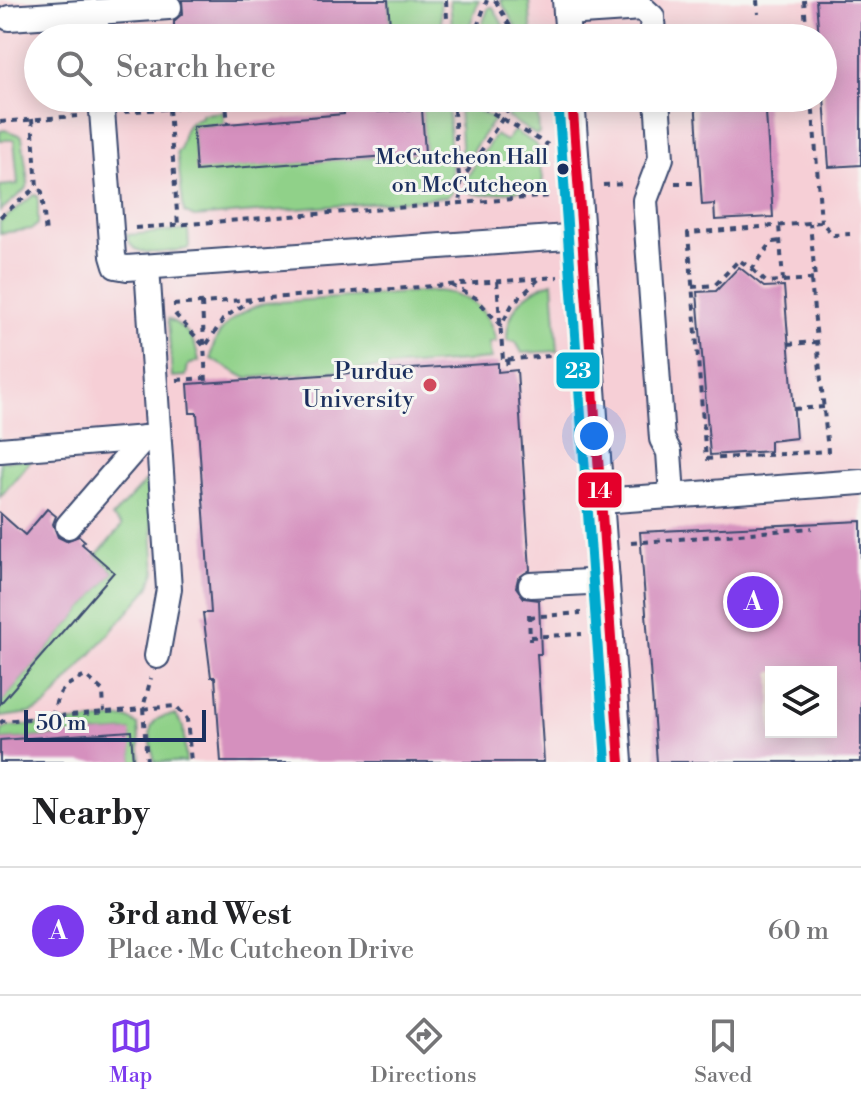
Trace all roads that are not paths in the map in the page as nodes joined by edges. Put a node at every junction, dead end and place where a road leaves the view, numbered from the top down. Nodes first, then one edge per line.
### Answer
1 (169, 7) dead end
2 (566, 7) edge
3 (95, 12) junction
4 (9, 18) dead end
5 (96, 24) edge
6 (652, 24) edge
7 (102, 112) edge
8 (573, 112) edge
9 (658, 112) edge
10 (582, 236) junction
11 (147, 267) junction
12 (151, 437) junction
13 (0, 450) edge
14 (861, 482) edge
15 (672, 496) junction
16 (601, 501) junction
17 (68, 526) dead end
18 (607, 581) junction
19 (531, 585) dead end
20 (157, 656) road end
21 (620, 762) edge

1 - 3 street
2 - 6 street
3 - 4 street
3 - 5 street
7 - 11 street
8 - 10 street
9 - 15 street
10 - 11 street
10 - 16 street
11 - 12 street
12 - 13 street
12 - 17 street
12 - 20 street
14 - 15 street
15 - 16 street
16 - 18 street
18 - 19 street
18 - 21 street

